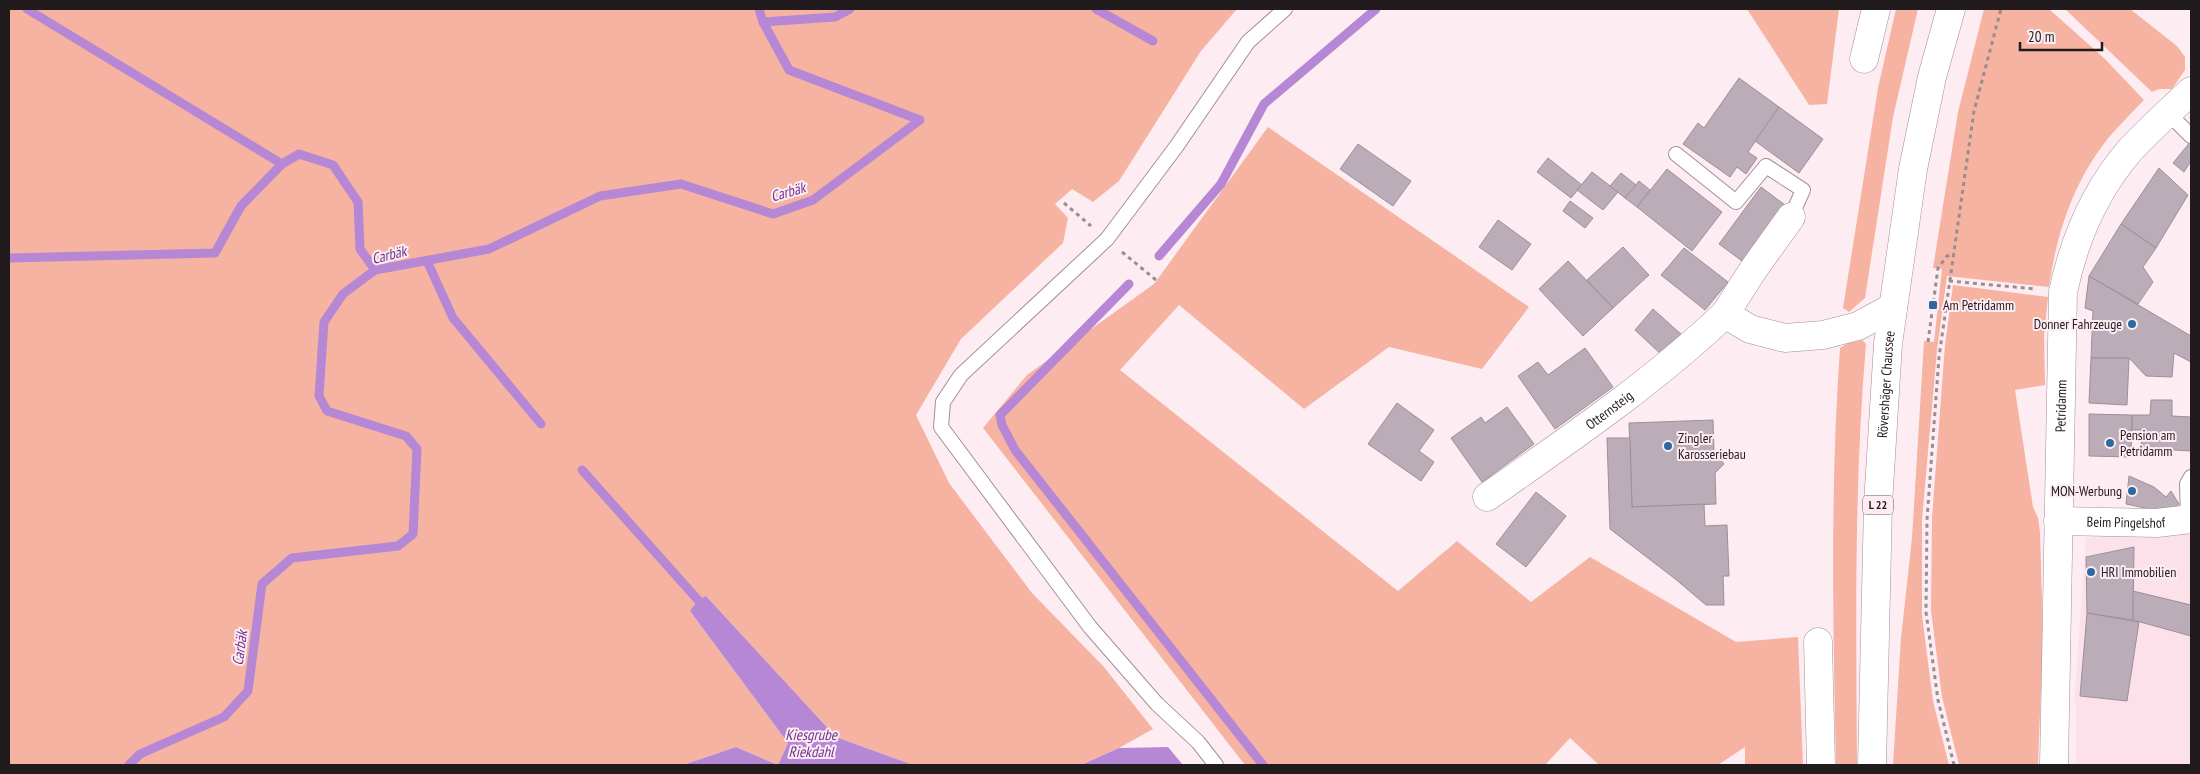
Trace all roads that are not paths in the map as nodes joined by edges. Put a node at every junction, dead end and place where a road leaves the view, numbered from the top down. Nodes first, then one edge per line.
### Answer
1 (1285, 9) edge
2 (1876, 9) edge
3 (1951, 9) edge
4 (1864, 59) dead end
5 (2191, 91) edge
6 (2168, 113) junction
7 (2191, 136) edge
8 (1676, 154) dead end
9 (1791, 217) joint
10 (1893, 306) junction
11 (1725, 314) junction
12 (2191, 478) edge
13 (1487, 496) dead end
14 (2190, 519) edge
15 (2058, 521) junction
16 (1818, 642) dead end
17 (1216, 765) edge
18 (1822, 765) edge
19 (1872, 765) edge
20 (2054, 765) edge

1 - 17 lane
2 - 4 street
3 - 10 street, Rövershäger Chaussee / L 22
5 - 6 street, Petridamm
6 - 7 lane
6 - 15 street, Petridamm
8 - 9 lane
9 - 11 street, Otternsteig
10 - 11 street
10 - 19 street, Rövershäger Chaussee / L 22
11 - 13 street, Otternsteig
12 - 14 lane
14 - 15 street, Beim Pingelshof
15 - 20 street, Petridamm
16 - 18 street

